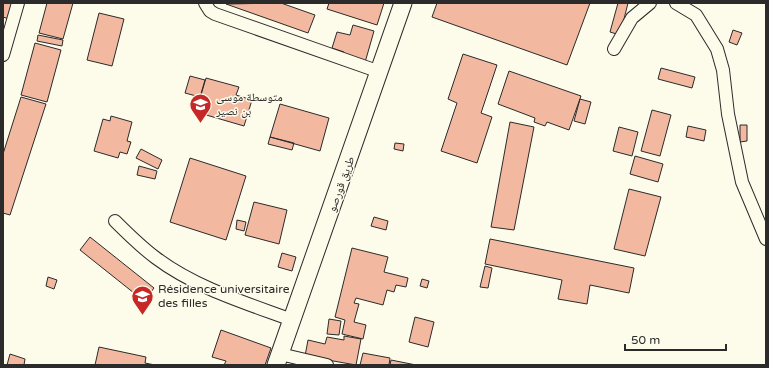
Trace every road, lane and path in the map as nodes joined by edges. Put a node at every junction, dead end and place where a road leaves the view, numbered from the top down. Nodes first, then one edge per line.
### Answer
1 (18, 3) edge
2 (205, 3) edge
3 (403, 3) edge
4 (650, 3) edge
5 (676, 3) edge
6 (614, 49) dead end
7 (3, 55) edge
8 (380, 72) junction
9 (115, 221) dead end
10 (766, 239) edge
11 (292, 320) junction
12 (278, 359) edge
13 (327, 365) edge

1 - 7 street
2 - 8 street
3 - 8 main road, طريق قورصو
4 - 6 street
5 - 10 street
8 - 11 main road, طريق قورصو
9 - 11 street
11 - 12 main road, طريق قورصو
12 - 13 street

